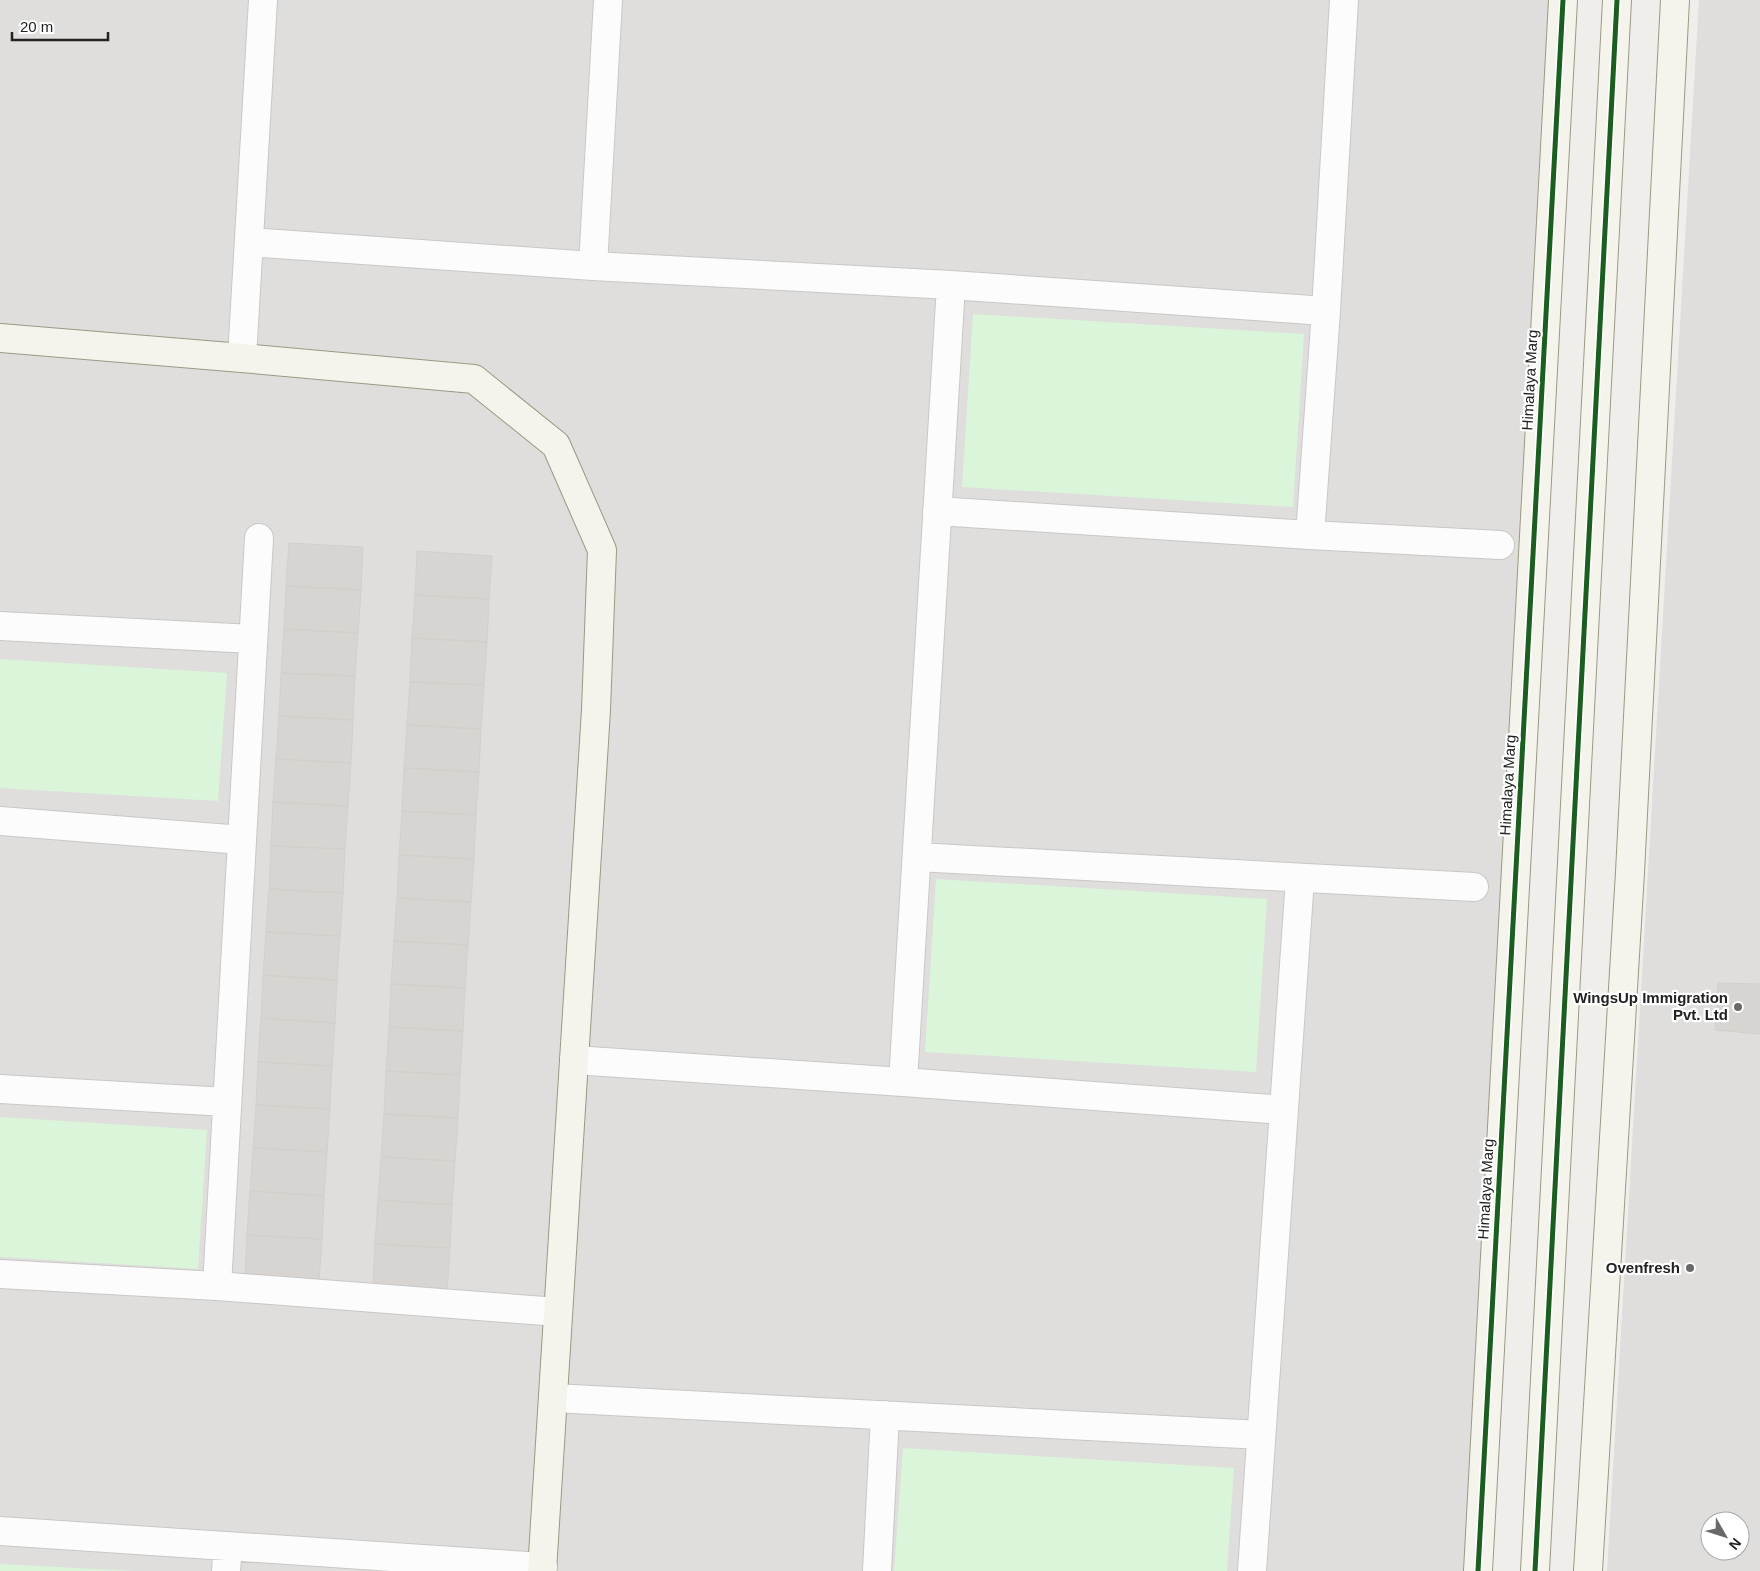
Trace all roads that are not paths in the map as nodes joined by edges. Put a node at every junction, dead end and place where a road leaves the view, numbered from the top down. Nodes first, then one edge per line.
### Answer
1 (263, 0) edge
2 (608, 0) edge
3 (1344, 0) edge
4 (1563, 0) edge
5 (1617, 0) edge
6 (1674, 0) edge
7 (249, 242) junction
8 (593, 266) junction
9 (951, 285) junction
10 (1326, 310) junction
11 (0, 338) edge
12 (242, 358) junction
13 (937, 512) junction
14 (1310, 535) junction
15 (259, 538) dead end
16 (1500, 545) dead end
17 (0, 626) edge
18 (253, 639) junction
19 (0, 822) edge
20 (242, 840) junction
21 (916, 857) junction
22 (1300, 878) junction
23 (1474, 888) dead end
24 (574, 1060) junction
25 (903, 1082) junction
26 (0, 1089) edge
27 (227, 1102) junction
28 (1284, 1110) junction
29 (0, 1274) edge
30 (217, 1286) junction
31 (558, 1312) junction
32 (553, 1398) junction
33 (885, 1415) junction
34 (1261, 1435) junction
35 (0, 1531) edge
36 (227, 1558) edge
37 (542, 1569) edge
38 (876, 1571) edge
39 (1252, 1571) edge
40 (1478, 1571) edge
41 (1535, 1571) edge
42 (1588, 1571) edge

1 - 7 street
2 - 8 street
3 - 10 street
4 - 40 street, Himalaya Marg
5 - 41 street
6 - 42 street
7 - 8 street
7 - 12 street
8 - 9 street
9 - 10 street
9 - 13 street
10 - 14 street
11 - 12 street
12 - 24 street
13 - 14 street
13 - 21 street
14 - 16 street
15 - 18 street
17 - 18 street
18 - 20 street
19 - 20 street
20 - 27 street
21 - 22 street
21 - 25 street
22 - 23 street
22 - 28 street
24 - 25 street
24 - 31 street
25 - 28 street
26 - 27 street
27 - 30 street
28 - 34 street
29 - 30 street
30 - 31 street
31 - 32 street
32 - 33 street
32 - 37 street
33 - 34 street
33 - 38 street
34 - 39 street
35 - 36 street
36 - 37 street

